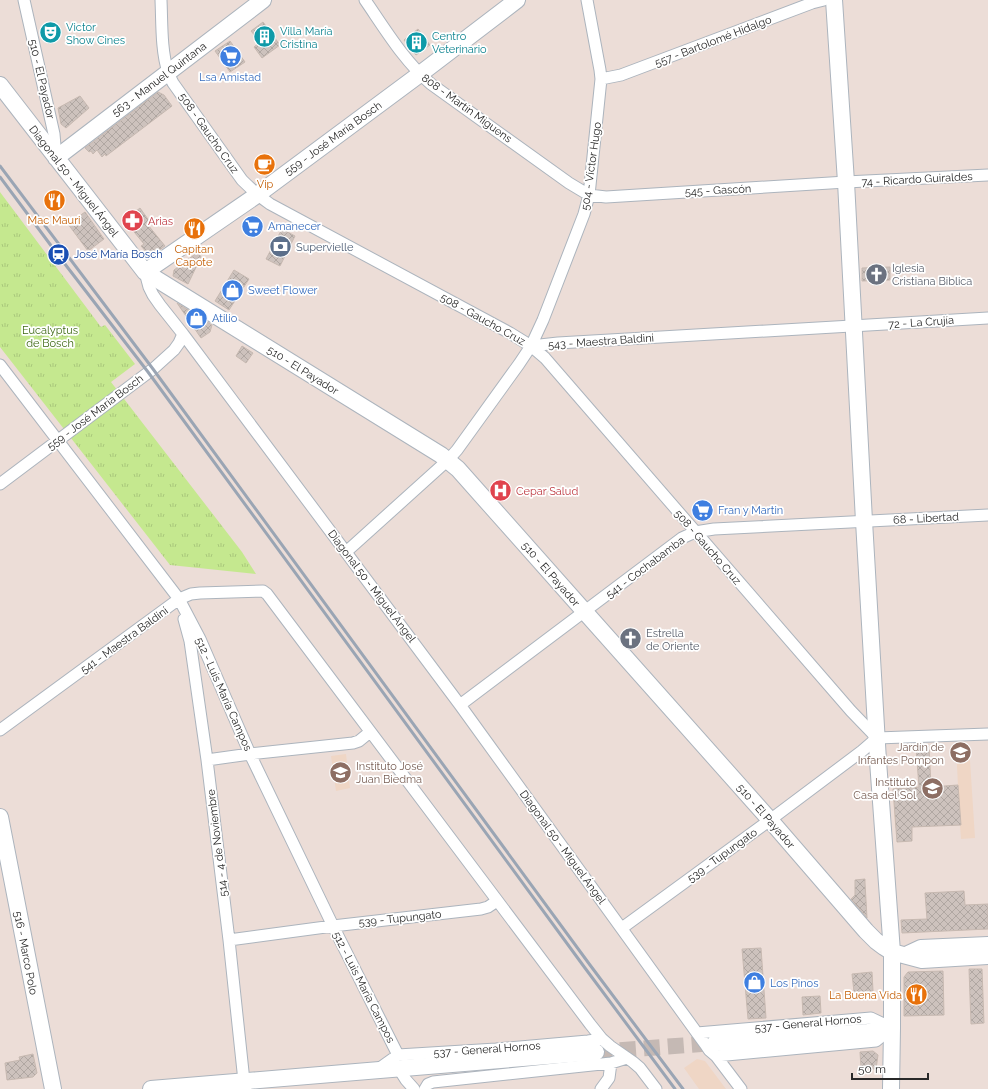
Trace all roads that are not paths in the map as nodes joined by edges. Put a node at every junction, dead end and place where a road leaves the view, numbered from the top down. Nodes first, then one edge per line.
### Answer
1 (24, 0) edge
2 (161, 0) edge
3 (263, 0) edge
4 (365, 0) edge
5 (517, 0) edge
6 (587, 0) edge
7 (824, 0) edge
8 (834, 0) edge
9 (168, 72) junction
10 (420, 74) junction
11 (601, 79) junction
12 (0, 85) edge
13 (56, 158) junction
14 (988, 175) edge
15 (846, 182) junction
16 (257, 195) junction
17 (589, 195) junction
18 (145, 272) junction
19 (988, 318) edge
20 (854, 326) junction
21 (183, 334) junction
22 (531, 346) junction
23 (0, 365) edge
24 (58, 441) junction
25 (448, 460) junction
26 (0, 484) edge
27 (988, 515) edge
28 (864, 521) junction
29 (695, 532) junction
30 (346, 552) junction
31 (179, 599) junction
32 (584, 612) junction
33 (460, 705) junction
34 (0, 730) edge
35 (370, 732) junction
36 (988, 734) edge
37 (877, 738) junction
38 (250, 754) junction
39 (207, 760) junction
40 (0, 817) edge
41 (770, 820) junction
42 (497, 900) junction
43 (333, 926) junction
44 (622, 928) junction
45 (229, 940) junction
46 (988, 945) edge
47 (899, 953) junction
48 (988, 956) edge
49 (892, 1028) junction
50 (697, 1033) junction
51 (599, 1045) junction
52 (716, 1049) junction
53 (627, 1058) junction
54 (398, 1062) junction
55 (612, 1063) junction
56 (245, 1085) edge
57 (53, 1089) edge
58 (151, 1089) edge
59 (414, 1089) edge
60 (425, 1089) edge
61 (601, 1089) edge
62 (656, 1089) edge
63 (741, 1089) edge
64 (891, 1089) edge

1 - 13 street, 510 - El Payador
2 - 9 street, 508 - Gaucho Cruz
3 - 9 street, 563 - Manuel Quintana
4 - 10 street, 808 - Martín Miguens
5 - 10 street, 559 - José María Bosch
6 - 11 street, 504 - Víctor Hugo
7 - 11 street, 557 - Bartolomé Hidalgo
8 - 15 street
9 - 13 street, 563 - Manuel Quintana
9 - 16 street, 508 - Gaucho Cruz
10 - 16 street, 559 - José María Bosch
10 - 17 street, 808 - Martín Miguens
11 - 17 street, 504 - Víctor Hugo
12 - 13 street, Diagonal 50 - Miguel Ángel
13 - 18 street, Diagonal 50 - Miguel Ángel
14 - 15 street, 74 - Ricardo Guiraldes
15 - 17 street, 545 - Gascón
15 - 20 street
16 - 18 street, 559 - José María Bosch
16 - 22 street, 508 - Gaucho Cruz
17 - 22 street, 504 - Víctor Hugo
18 - 21 street, Diagonal 50 - Miguel Ángel
18 - 25 street, 510 - El Payador
19 - 20 street, 72 - La Crujía
20 - 22 street, 543 - Maestra Baldini
20 - 28 street
21 - 24 street, 559 - José María Bosch
21 - 30 street, Diagonal 50 - Miguel Ángel
22 - 25 street
22 - 29 street, 508 - Gaucho Cruz
23 - 24 street, 512 - Luis María Campos
24 - 26 street, 559 - José María Bosch
24 - 31 street, 512 - Luis María Campos
25 - 30 street
25 - 32 street, 510 - El Payador
27 - 28 street, 68 - Libertad
28 - 29 street, 541 - Cochabamba
28 - 37 street
29 - 32 street, 541 - Cochabamba
29 - 37 street, 508 - Gaucho Cruz
30 - 33 street, Diagonal 50 - Miguel Ángel
31 - 34 street, 541 - Maestra Baldini
31 - 35 street, 541 - Maestra Baldini
31 - 38 street, 512 - Luis María Campos
31 - 39 street, 514 - 4 de Noviembre
32 - 33 street, 541 - Cochabamba
32 - 41 street, 510 - El Payador
33 - 44 street, Diagonal 50 - Miguel Ángel
35 - 38 street
35 - 42 street
36 - 37 street
37 - 41 street, 539 - Tupungato
37 - 47 street
38 - 39 street
38 - 43 street, 512 - Luis María Campos
39 - 45 street, 514 - 4 de Noviembre
40 - 57 street, 516 - Marco Polo
41 - 44 street, 539 - Tupungato
41 - 47 street, 510 - El Payador
42 - 43 street, 539 - Tupungato
42 - 51 street
43 - 45 street, 539 - Tupungato
43 - 54 street, 512 - Luis María Campos
44 - 50 street, Diagonal 50 - Miguel Ángel
45 - 56 street, 514 - 4 de Noviembre
46 - 47 street
47 - 48 street
47 - 49 street
49 - 50 street, 537 - General Hornos
49 - 52 street, 537 - General Hornos
49 - 52 street
49 - 64 street
50 - 52 street, Diagonal 50 - Miguel Ángel
51 - 53 street
51 - 54 street, 537 - General Hornos
51 - 54 street, 537 - General Hornos
52 - 63 street, Diagonal 50 - Miguel Ángel
53 - 55 street
53 - 62 street
54 - 56 street, 537 - General Hornos
54 - 59 street, 512 - Luis María Campos
55 - 60 street
55 - 61 street
56 - 58 street, 537 - General Hornos

